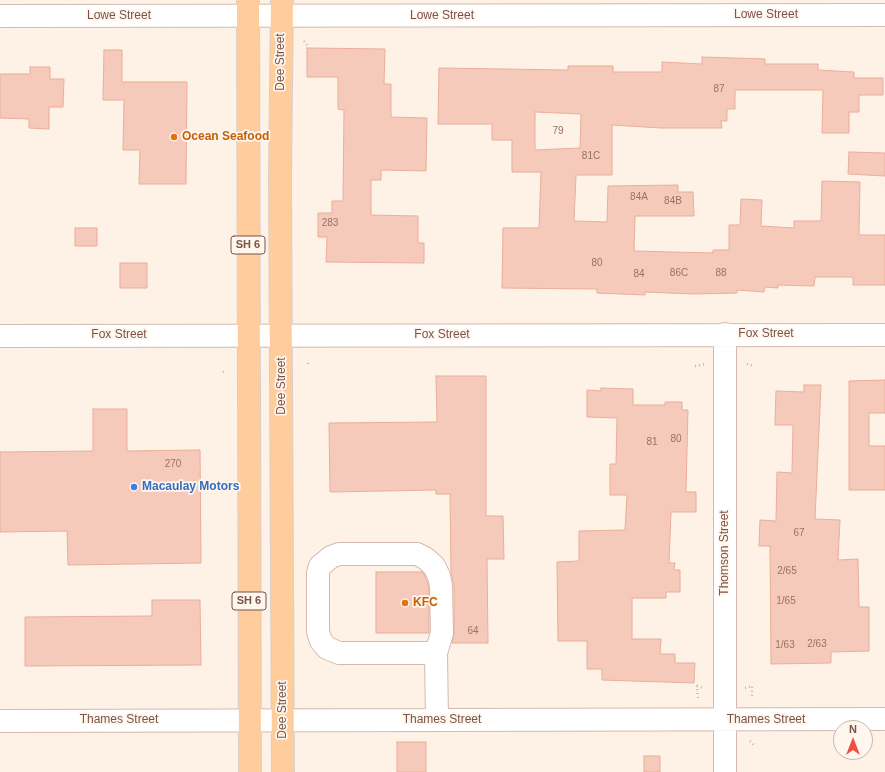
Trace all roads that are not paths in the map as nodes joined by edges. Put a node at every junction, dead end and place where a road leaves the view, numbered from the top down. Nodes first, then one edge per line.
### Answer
1 (248, 8) edge
2 (282, 8) edge
3 (885, 15) edge
4 (0, 16) edge
5 (282, 334) junction
6 (725, 334) junction
7 (249, 335) junction
8 (885, 335) edge
9 (0, 336) edge
10 (436, 653) junction
11 (250, 719) junction
12 (885, 719) edge
13 (0, 720) edge
14 (283, 720) junction
15 (437, 720) junction
16 (725, 720) junction
17 (250, 772) edge
18 (283, 772) edge
19 (725, 772) edge

1 - 2 street, Lowe Street
1 - 4 street, Lowe Street
1 - 7 main road, SH 6
2 - 3 street, Lowe Street
2 - 5 main road, Dee Street / SH 6
5 - 6 street, Fox Street
5 - 7 street, Fox Street
5 - 14 main road, Dee Street / SH 6
6 - 8 street, Fox Street
6 - 16 street, Thomson Street
7 - 9 street, Fox Street
7 - 11 main road, SH 6
10 - 10 street
10 - 15 street
11 - 13 street, Thames Street
11 - 14 street, Thames Street
11 - 17 main road, SH 6
12 - 16 street, Thames Street
14 - 15 street, Thames Street
14 - 18 main road, Dee Street / SH 6
15 - 16 street, Thames Street
16 - 19 street, Thomson Street

